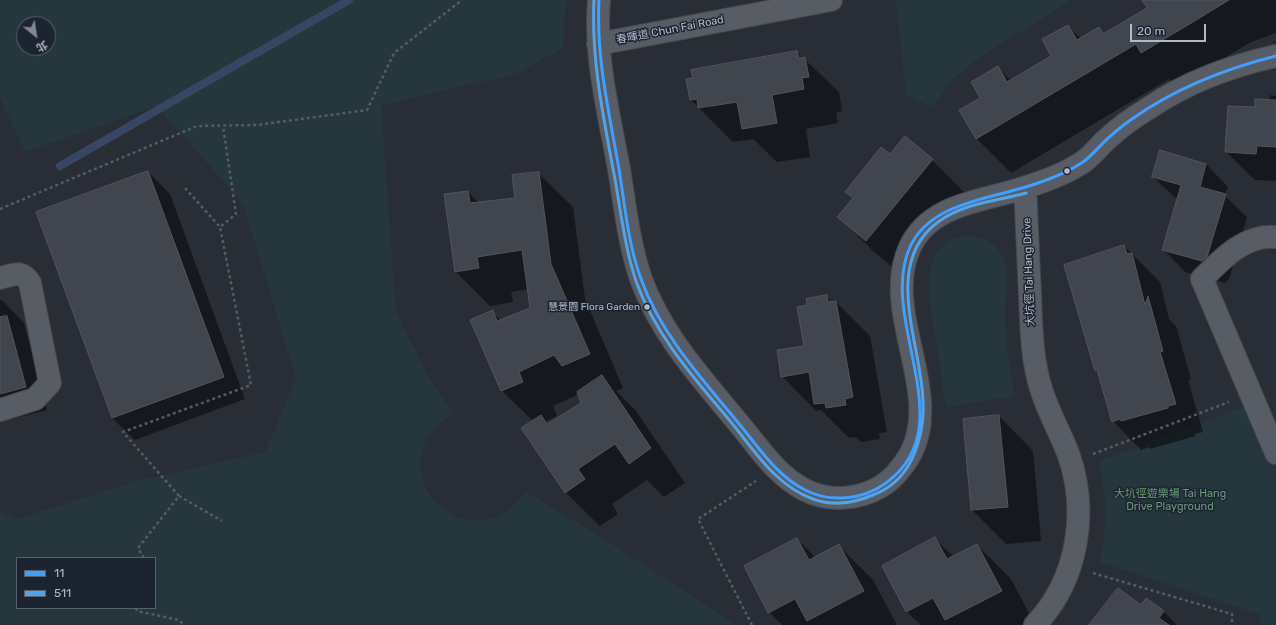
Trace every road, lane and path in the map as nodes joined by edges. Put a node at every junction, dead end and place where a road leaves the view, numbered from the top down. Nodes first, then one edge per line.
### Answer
1 (462, 0) edge
2 (599, 0) edge
3 (831, 0) edge
4 (598, 44) junction
5 (1276, 56) edge
6 (223, 126) junction
7 (185, 188) dead end
8 (1025, 188) junction
9 (0, 209) edge
10 (220, 227) junction
11 (1276, 237) edge
12 (0, 278) edge
13 (1250, 393) junction
14 (0, 410) edge
15 (1276, 453) edge
16 (1089, 456) dead end
17 (759, 480) dead end
18 (179, 496) junction
19 (222, 522) dead end
20 (143, 557) edge
21 (1090, 573) dead end
22 (136, 609) edge
23 (184, 625) edge
24 (752, 625) edge
25 (1035, 625) edge
26 (1232, 625) edge

1 - 6 path
2 - 4 street
3 - 4 street, 春暉道 Chun Fai Road
4 - 8 street
5 - 8 street
6 - 9 path
6 - 10 path
7 - 10 path
8 - 25 street, 大坑徑 Tai Hang Drive
10 - 18 path
11 - 13 street
12 - 14 street
13 - 15 street
13 - 16 path
17 - 24 path
18 - 19 path
18 - 20 path
21 - 26 path
22 - 23 path

